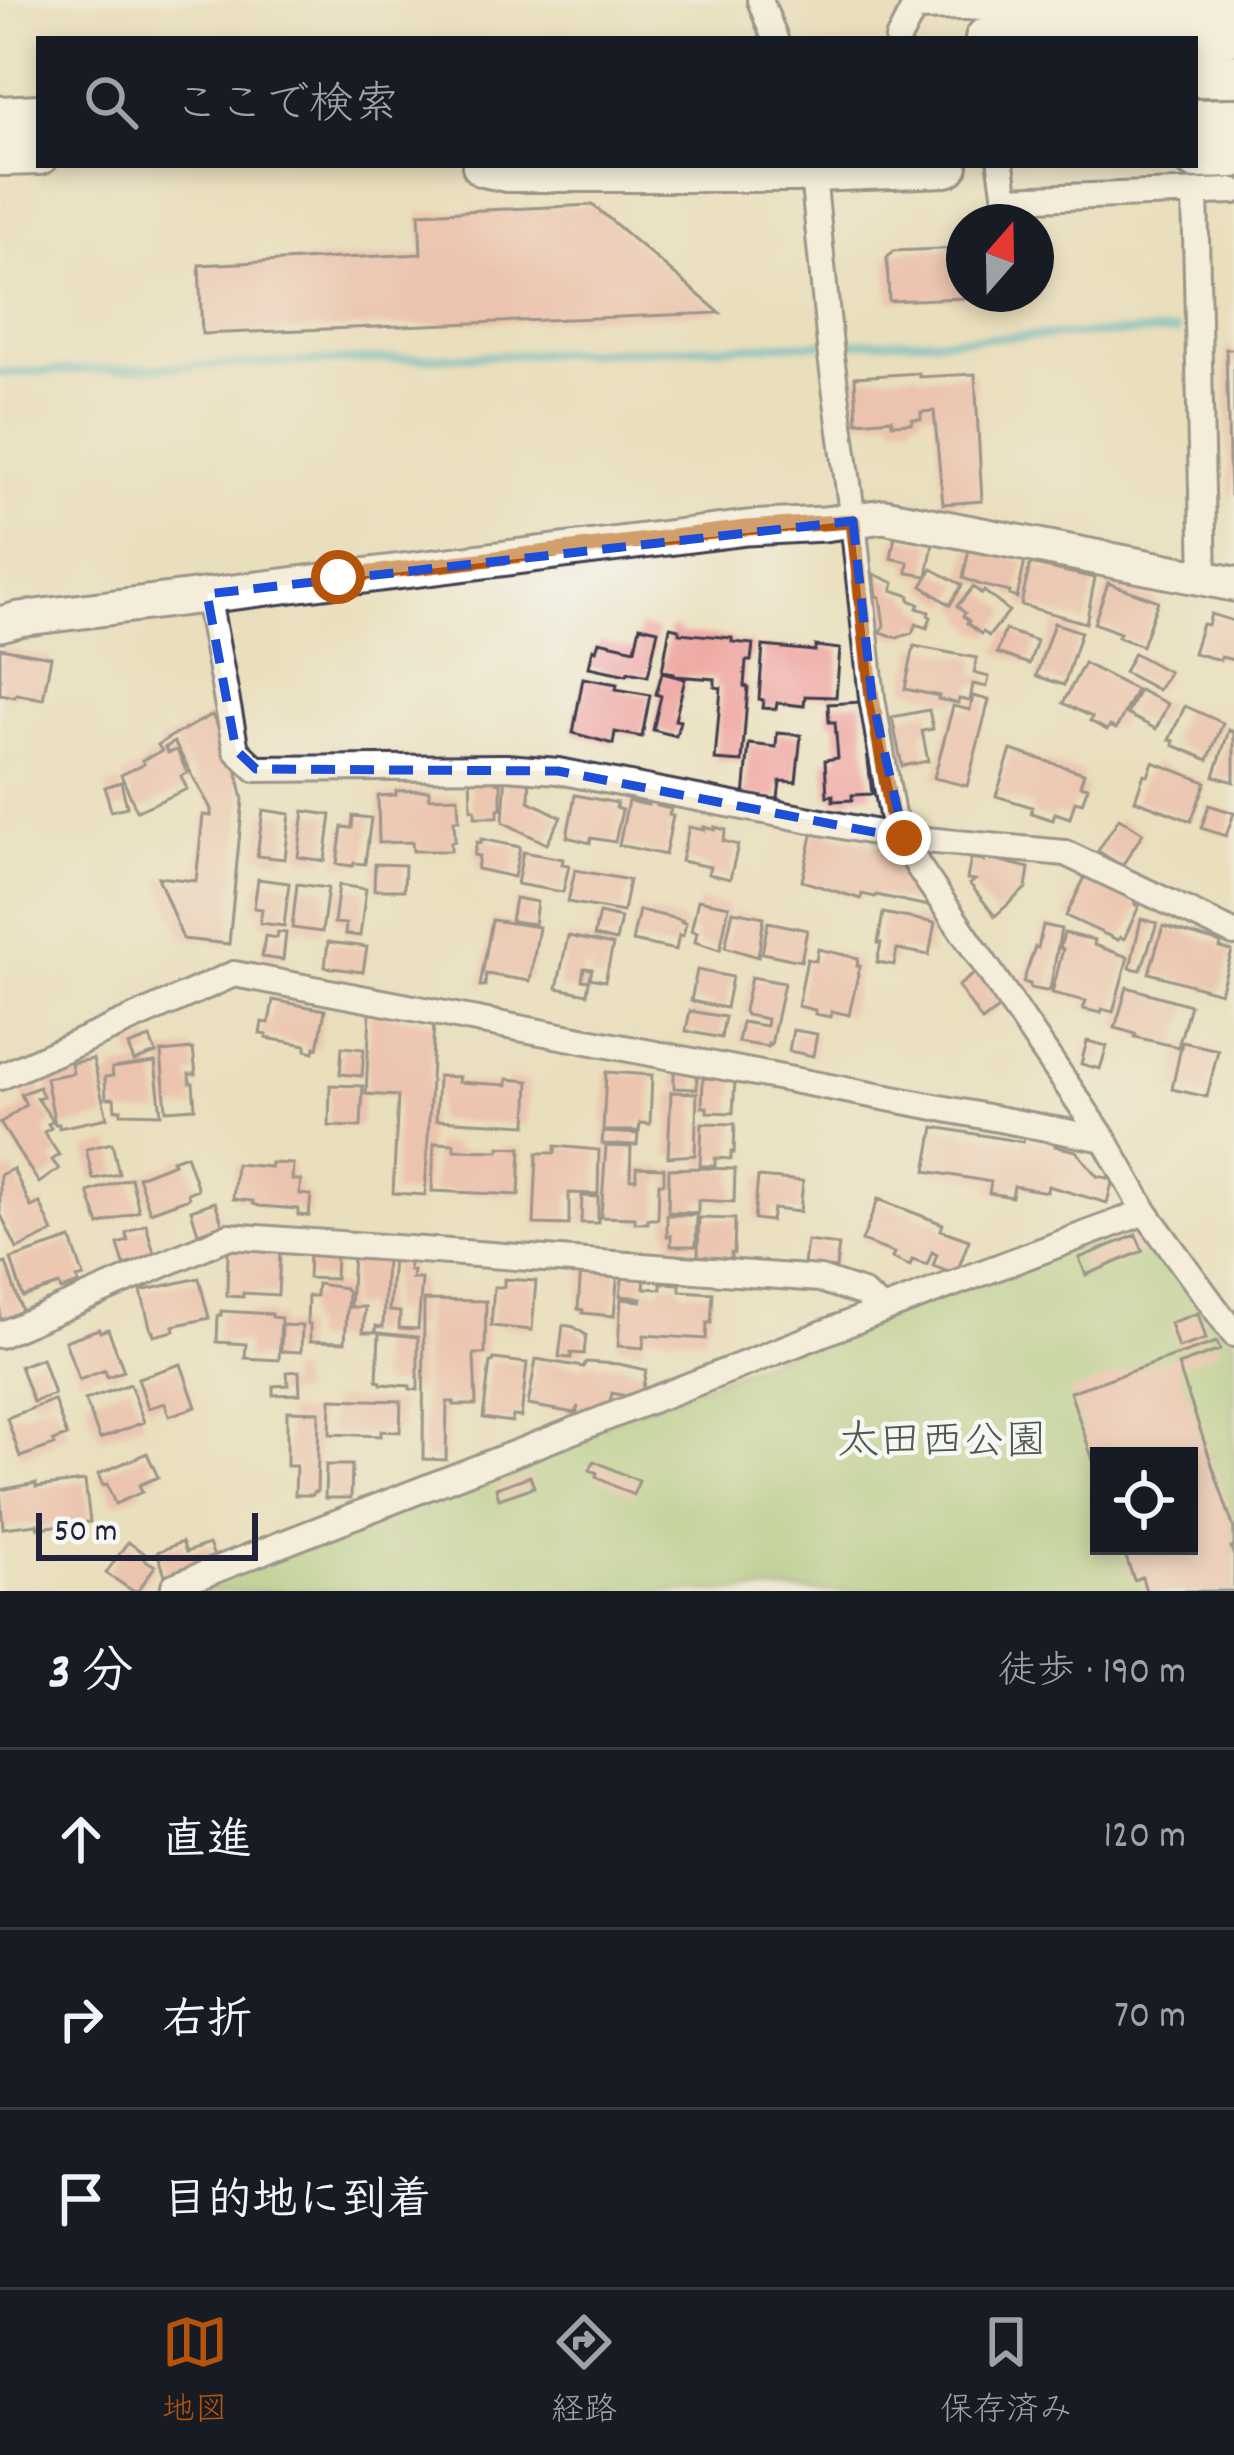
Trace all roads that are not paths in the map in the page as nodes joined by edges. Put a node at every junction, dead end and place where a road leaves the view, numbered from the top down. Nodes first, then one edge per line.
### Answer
1 (760, 0) edge
2 (1234, 2) edge
3 (1234, 33) edge
4 (774, 36) edge
5 (900, 36) edge
6 (1110, 36) edge
7 (1234, 75) edge
8 (1198, 76) edge
9 (36, 116) edge
10 (0, 118) edge
11 (1234, 120) edge
12 (1198, 121) edge
13 (0, 154) edge
14 (36, 154) edge
15 (1234, 156) edge
16 (498, 168) edge
17 (710, 168) edge
18 (812, 168) edge
19 (1001, 168) edge
20 (1195, 175) edge
21 (1234, 191) edge
22 (853, 521) junction
23 (1219, 580) edge
24 (207, 594) junction
25 (0, 624) edge
26 (904, 838) junction
27 (1234, 933) edge
28 (0, 1077) edge
29 (1104, 1139) junction
30 (1145, 1212) junction
31 (884, 1310) junction
32 (1234, 1334) edge
33 (0, 1335) edge
34 (176, 1591) edge

1 - 4 street
2 - 5 street
3 - 6 highway
7 - 8 highway
9 - 10 highway
11 - 12 highway
13 - 14 highway
15 - 20 highway
16 - 17 highway
18 - 22 street
19 - 20 street
20 - 21 street
20 - 23 street
22 - 23 street
22 - 24 street
22 - 26 street
24 - 25 street
24 - 26 street
26 - 27 street
26 - 29 street
28 - 29 street
29 - 30 street
30 - 31 street
30 - 32 street
31 - 33 street
31 - 34 street

